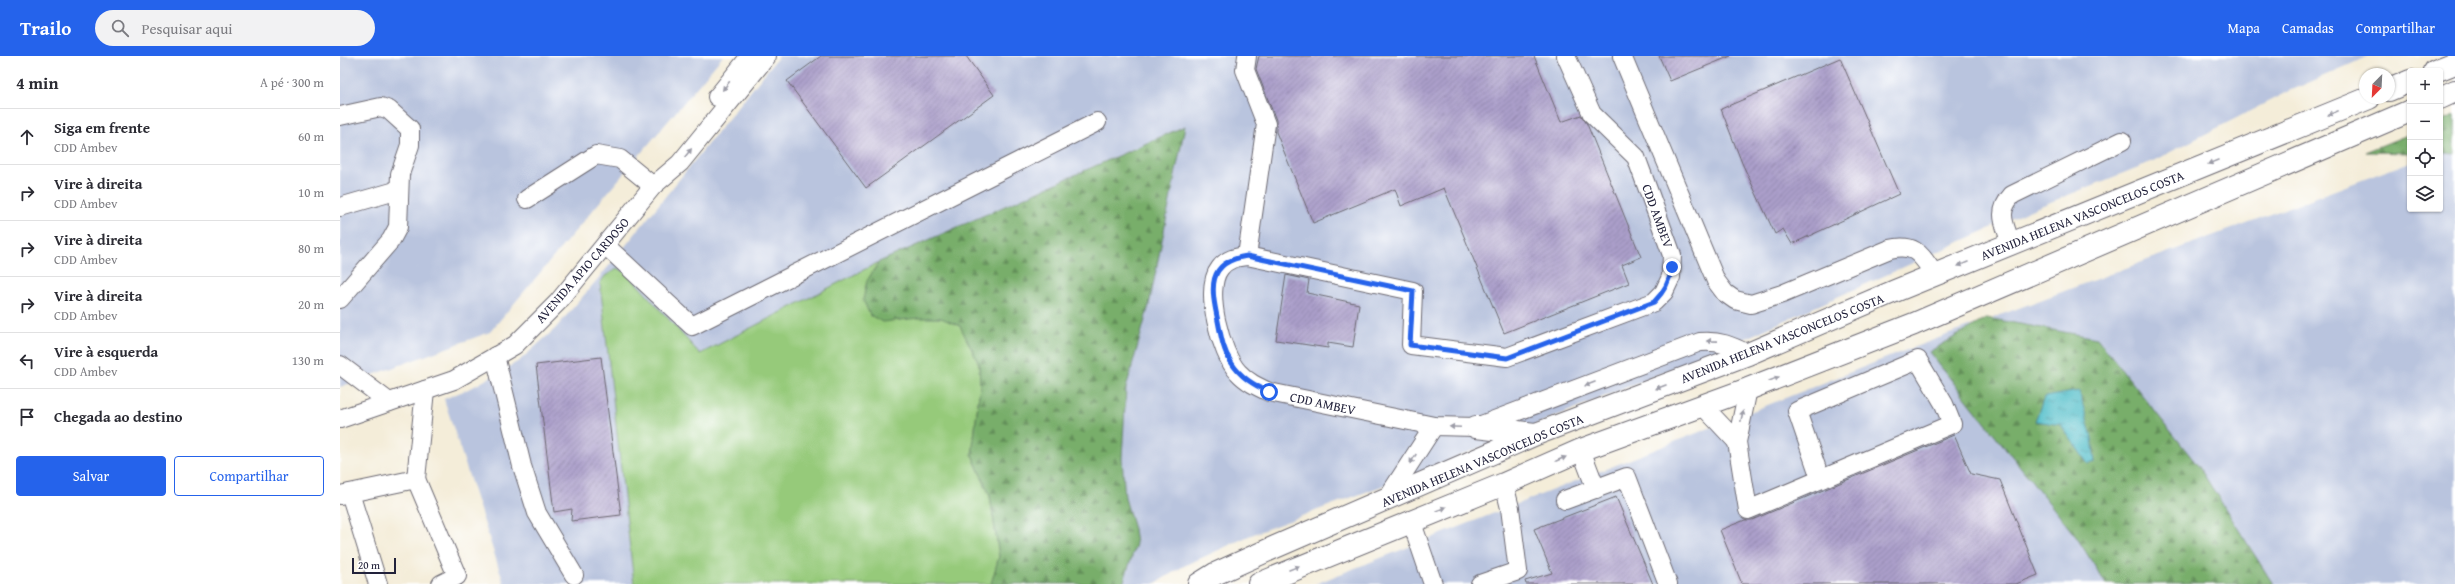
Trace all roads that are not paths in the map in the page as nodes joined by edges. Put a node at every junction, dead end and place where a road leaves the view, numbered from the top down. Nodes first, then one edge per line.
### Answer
1 (750, 56) edge
2 (767, 56) edge
3 (1247, 56) edge
4 (1566, 56) edge
5 (1622, 56) edge
6 (2455, 63) edge
7 (2442, 68) edge
8 (2407, 82) edge
9 (2395, 87) edge
10 (2455, 91) edge
11 (2443, 97) edge
12 (2359, 102) edge
13 (2407, 111) edge
14 (340, 116) edge
15 (1097, 122) dead end
16 (2122, 140) dead end
17 (656, 182) junction
18 (399, 190) junction
19 (527, 199) dead end
20 (340, 207) edge
21 (2012, 244) junction
22 (605, 245) junction
23 (1247, 256) junction
24 (1935, 275) junction
25 (340, 299) edge
26 (1748, 354) junction
27 (495, 356) junction
28 (340, 365) edge
29 (1748, 389) junction
30 (424, 390) junction
31 (389, 402) junction
32 (1704, 406) junction
33 (341, 417) edge
34 (1434, 426) junction
35 (1476, 427) junction
36 (1536, 434) junction
37 (1737, 442) junction
38 (1581, 450) junction
39 (1820, 478) junction
40 (416, 479) junction
41 (1504, 484) junction
42 (1596, 489) junction
43 (345, 494) edge
44 (1386, 500) junction
45 (1565, 500) dead end
46 (1411, 520) junction
47 (574, 575) dead end
48 (378, 584) edge
49 (442, 584) edge
50 (1199, 584) edge
51 (1259, 584) edge
52 (1433, 584) edge
53 (1480, 584) edge
54 (1668, 584) edge

1 -> 17 street, AVENIDA APIO CARDOSO
17 -> 2 street, AVENIDA APIO CARDOSO
3 - 23 street
4 - 23 street, CDD AMBEV
5 - 24 street
6 - 7 highway
8 - 9 highway
10 - 11 highway
12 -> 21 highway, AVENIDA HELENA VASCONCELOS COSTA
29 -> 13 highway
14 - 18 street
15 - 22 street
16 - 21 street
17 - 19 street
17 - 22 street, AVENIDA APIO CARDOSO
18 - 20 street
18 - 25 street
21 -> 24 highway, AVENIDA HELENA VASCONCELOS COSTA
22 - 27 street, AVENIDA APIO CARDOSO
23 - 34 street, CDD AMBEV
24 - 26 highway, AVENIDA HELENA VASCONCELOS COSTA
26 -> 35 street
26 -> 36 highway, AVENIDA HELENA VASCONCELOS COSTA
27 - 30 street, AVENIDA APIO CARDOSO
27 - 47 street
28 - 31 street
29 - 32 highway
37 -> 29 street
30 - 31 street, AVENIDA APIO CARDOSO
30 - 40 street
31 - 33 street, AVENIDA APIO CARDOSO
32 - 37 street
32 - 38 highway
35 -> 34 street, CDD AMBEV
34 -> 44 street
35 - 36 highway
36 - 44 highway, AVENIDA HELENA VASCONCELOS COSTA
37 - 39 street
41 -> 38 highway
38 - 42 street
39 - 39 street
40 - 43 street
40 - 49 street
46 -> 41 highway
41 - 53 street
42 - 45 street
42 - 54 street
43 - 48 street
44 - 50 highway, AVENIDA HELENA VASCONCELOS COSTA
51 -> 46 highway
46 - 52 street

